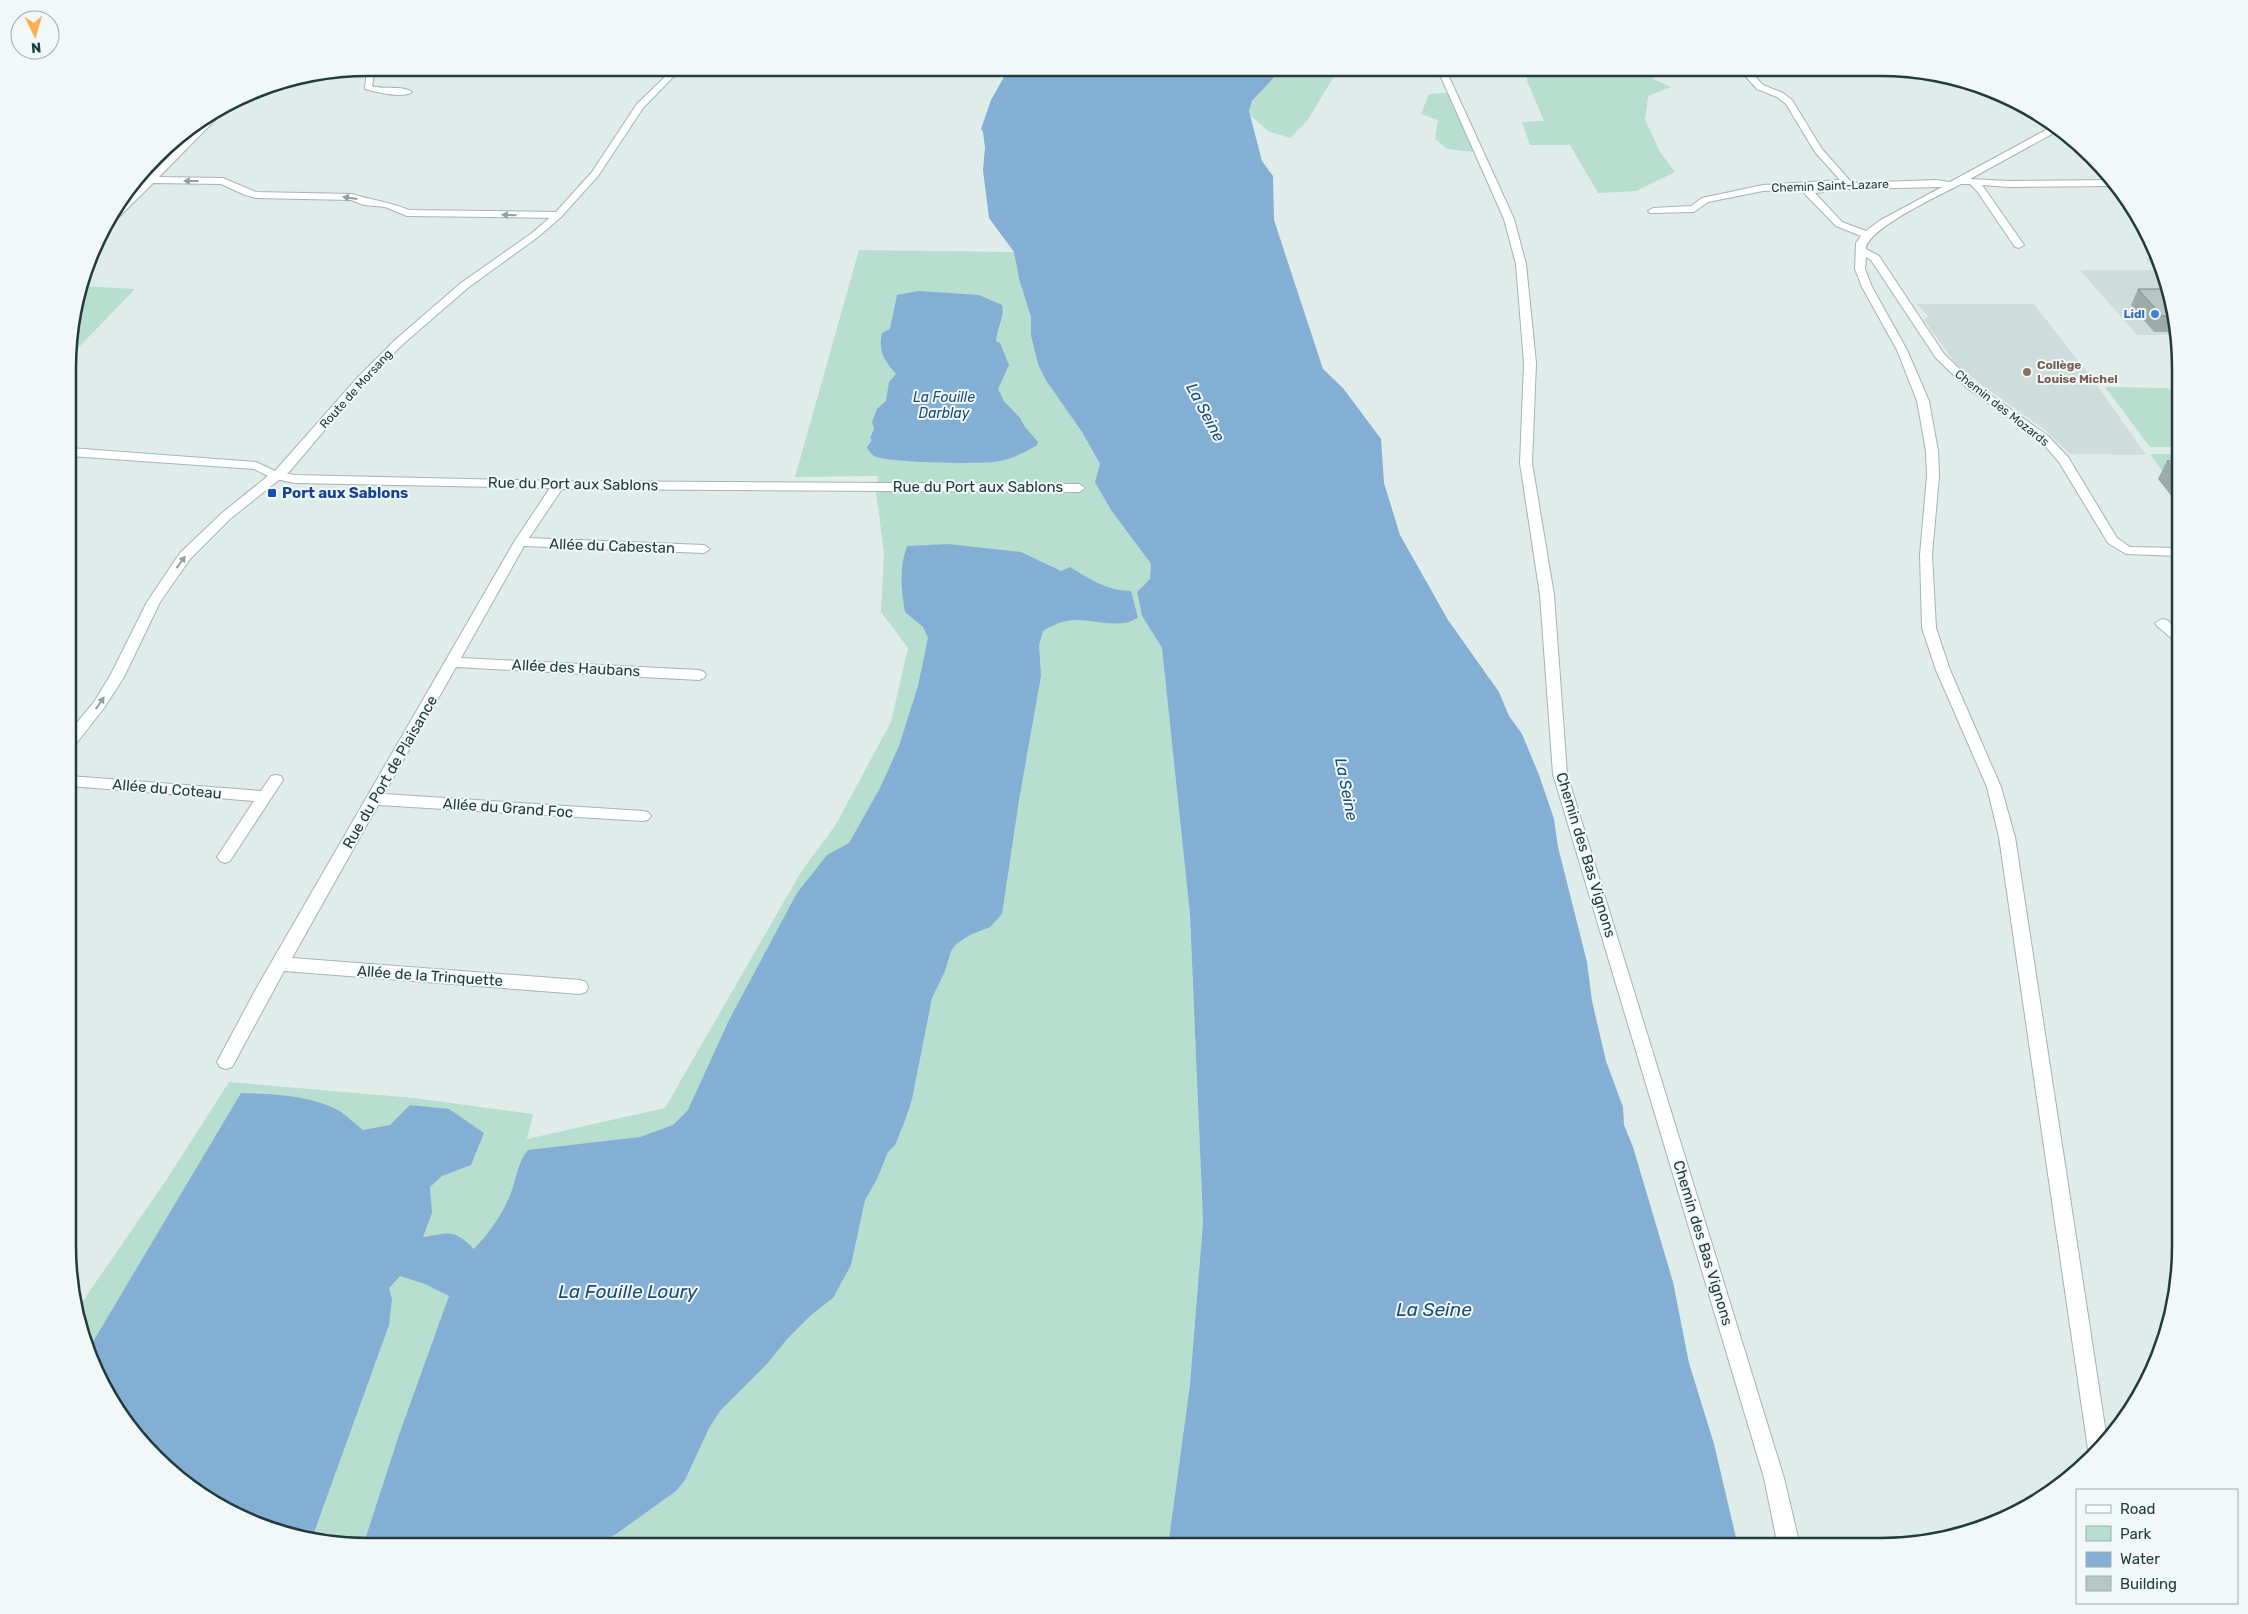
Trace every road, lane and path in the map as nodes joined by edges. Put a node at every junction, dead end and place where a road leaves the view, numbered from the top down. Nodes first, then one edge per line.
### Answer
1 (370, 76) edge
2 (670, 76) edge
3 (1445, 76) edge
4 (1750, 76) edge
5 (408, 92) dead end
6 (198, 132) edge
7 (2050, 132) edge
8 (150, 180) junction
9 (1973, 182) junction
10 (1955, 183) junction
11 (2105, 183) edge
12 (1850, 186) junction
13 (130, 200) edge
14 (1653, 211) dead end
15 (558, 215) junction
16 (1867, 235) junction
17 (2020, 245) dead end
18 (1860, 250) junction
19 (76, 452) edge
20 (275, 475) junction
21 (558, 485) junction
22 (1079, 488) dead end
23 (520, 542) junction
24 (704, 549) dead end
25 (2172, 552) edge
26 (2162, 623) dead end
27 (2172, 631) edge
28 (453, 662) junction
29 (699, 675) dead end
30 (76, 734) edge
31 (276, 780) dead end
32 (76, 781) edge
33 (264, 797) junction
34 (374, 799) junction
35 (643, 816) dead end
36 (225, 856) dead end
37 (280, 964) junction
38 (580, 987) dead end
39 (226, 1062) dead end
40 (2097, 1440) edge
41 (1787, 1538) edge

1 - 5 street
2 - 15 street, Route de Morsang
3 - 41 street, Chemin des Bas Vignons
4 - 12 street
6 - 8 street
7 - 10 street
8 - 13 street
15 -> 8 street
9 - 10 street, Chemin Saint-Lazare
9 - 11 street, Chemin Saint-Lazare
9 - 17 street
10 - 12 street, Chemin Saint-Lazare
10 - 16 street
12 - 14 street, Chemin Saint-Lazare
12 - 16 street
15 - 20 street, Route de Morsang
16 - 18 street
18 - 25 street, Chemin des Mozards
18 - 40 street
19 - 20 street, Rue du Port aux Sablons
20 - 21 street, Rue du Port aux Sablons
30 -> 20 street, Route de Morsang
21 - 22 street, Rue du Port aux Sablons
21 - 23 street, Rue du Port de Plaisance
23 - 24 street, Allée du Cabestan
23 - 28 street, Rue du Port de Plaisance
26 - 27 street
28 - 29 street, Allée des Haubans
28 - 34 street, Rue du Port de Plaisance
31 - 33 street
32 - 33 street, Allée du Coteau
33 - 36 street
34 - 35 street, Allée du Grand Foc
34 - 37 street, Rue du Port de Plaisance
37 - 38 street, Allée de la Trinquette
37 - 39 street, Rue du Port de Plaisance

